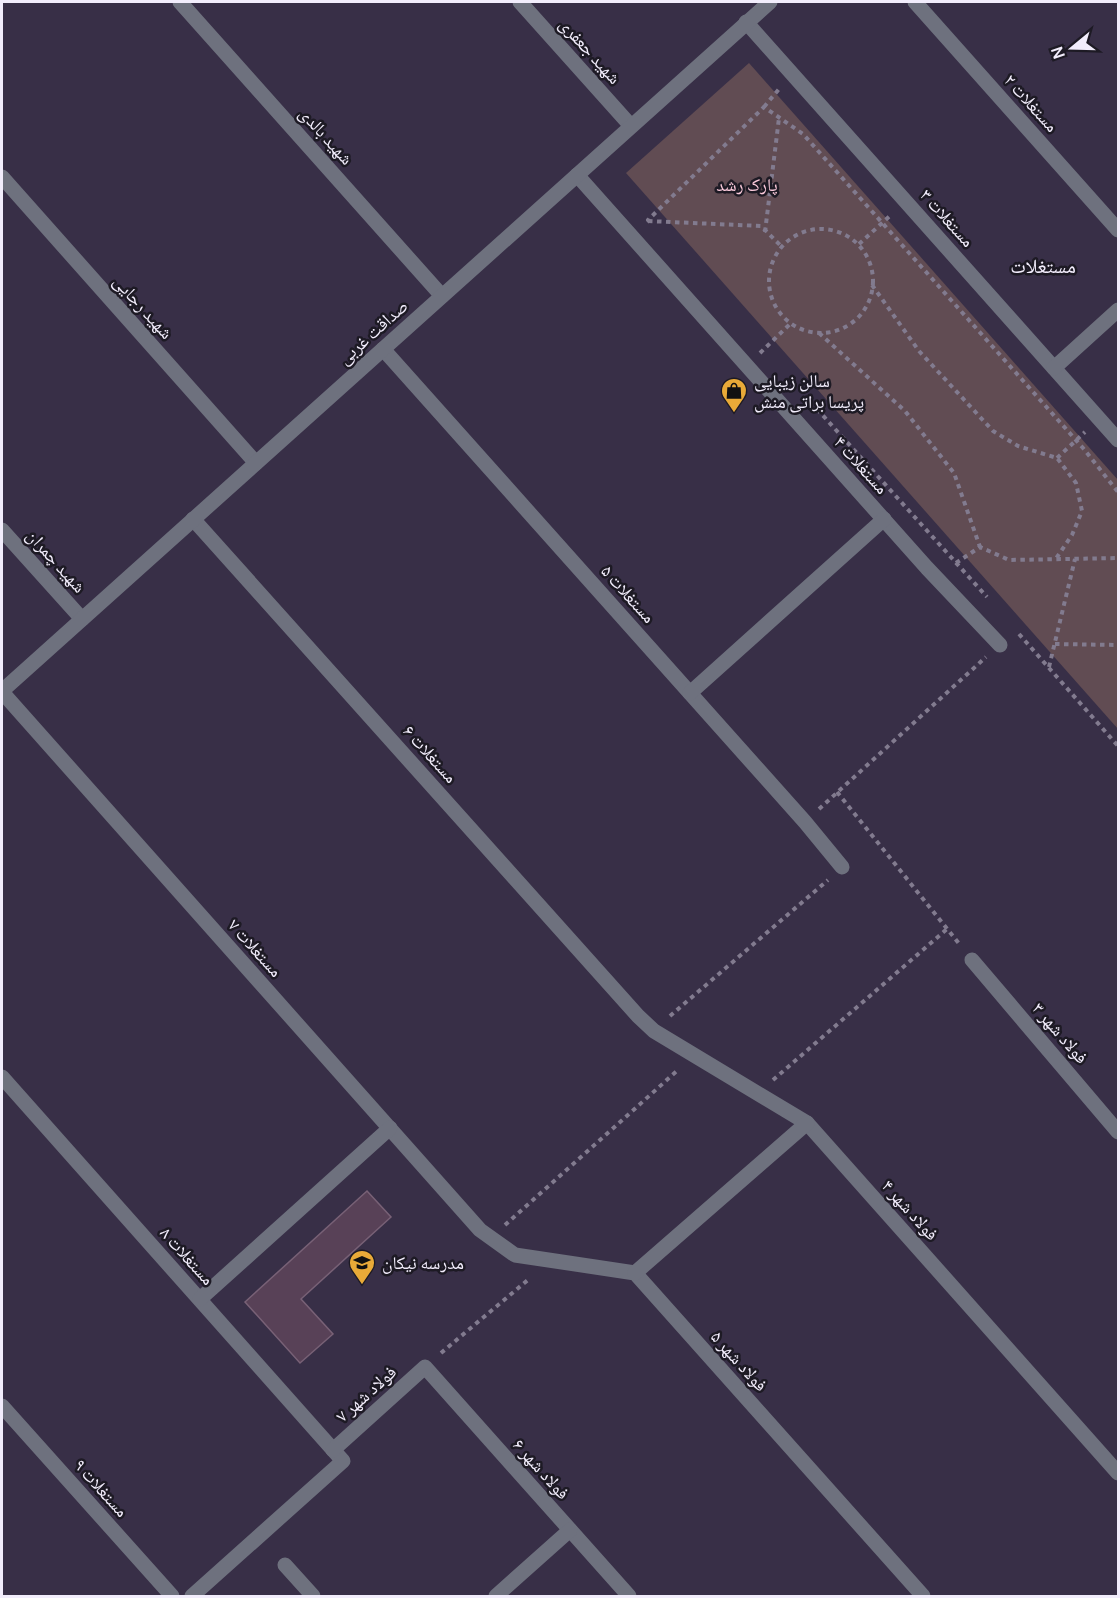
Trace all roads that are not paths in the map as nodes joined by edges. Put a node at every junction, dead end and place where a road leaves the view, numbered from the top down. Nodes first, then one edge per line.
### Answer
1 (180, 2) edge
2 (520, 2) edge
3 (770, 2) edge
4 (915, 2) edge
5 (746, 22) junction
6 (631, 126) junction
7 (577, 175) junction
8 (2, 177) edge
9 (1119, 230) edge
10 (442, 296) junction
11 (1119, 309) edge
12 (383, 349) junction
13 (1054, 368) junction
14 (1119, 440) edge
15 (256, 463) junction
16 (193, 519) junction
17 (884, 519) junction
18 (2, 530) edge
19 (82, 619) junction
20 (1000, 645) road end
21 (2, 692) edge
22 (690, 693) junction
23 (842, 867) road end
24 (972, 960) road end
25 (638, 1016) joint
26 (2, 1077) edge
27 (807, 1123) junction
28 (390, 1128) junction
29 (1119, 1131) edge
30 (634, 1273) junction
31 (200, 1299) junction
32 (424, 1367) joint
33 (2, 1406) edge
34 (338, 1455) junction
35 (1119, 1473) edge
36 (570, 1530) junction
37 (285, 1565) dead end
38 (172, 1596) edge
39 (192, 1596) edge
40 (313, 1596) edge
41 (496, 1596) edge
42 (629, 1596) edge
43 (923, 1596) edge

1 - 10 street, شهید بالدی
2 - 6 street, شهید جعفری
3 - 5 street, صداقت غربی
4 - 9 street, مستغلات ۲
5 - 6 street, صداقت غربی
5 - 13 street, مستغلات ۳
6 - 7 street, صداقت غربی
7 - 10 street, صداقت غربی
7 - 17 street, مستغلات ۴
8 - 15 street, شهید رجایی
10 - 12 street, صداقت غربی
11 - 13 street
12 - 15 street, صداقت غربی
12 - 22 street, مستغلات ۵
13 - 14 street, مستغلات ۳
15 - 16 street, صداقت غربی
16 - 19 street, صداقت غربی
16 - 25 street, مستغلات ۶
17 - 20 street, مستغلات ۴
17 - 22 street
18 - 19 street, شهید چمران
19 - 21 street, صداقت غربی
21 - 28 street, مستغلات ۷
22 - 23 street, مستغلات ۵
24 - 29 street, فولاد شهر ۳
25 - 27 street, فولاد شهر ۴
26 - 31 street, مستغلات ۸
27 - 30 street
27 - 35 street, فولاد شهر ۴
28 - 30 street, مستغلات ۷
28 - 31 street
30 - 43 street, فولاد شهر ۵
31 - 34 street, مستغلات ۸
32 - 34 street, فولاد شهر ۷
32 - 36 street, فولاد شهر ۶
33 - 38 street, مستغلات ۹
34 - 39 street, فولاد شهر ۷
36 - 41 street
36 - 42 street, فولاد شهر ۶
37 - 40 street

